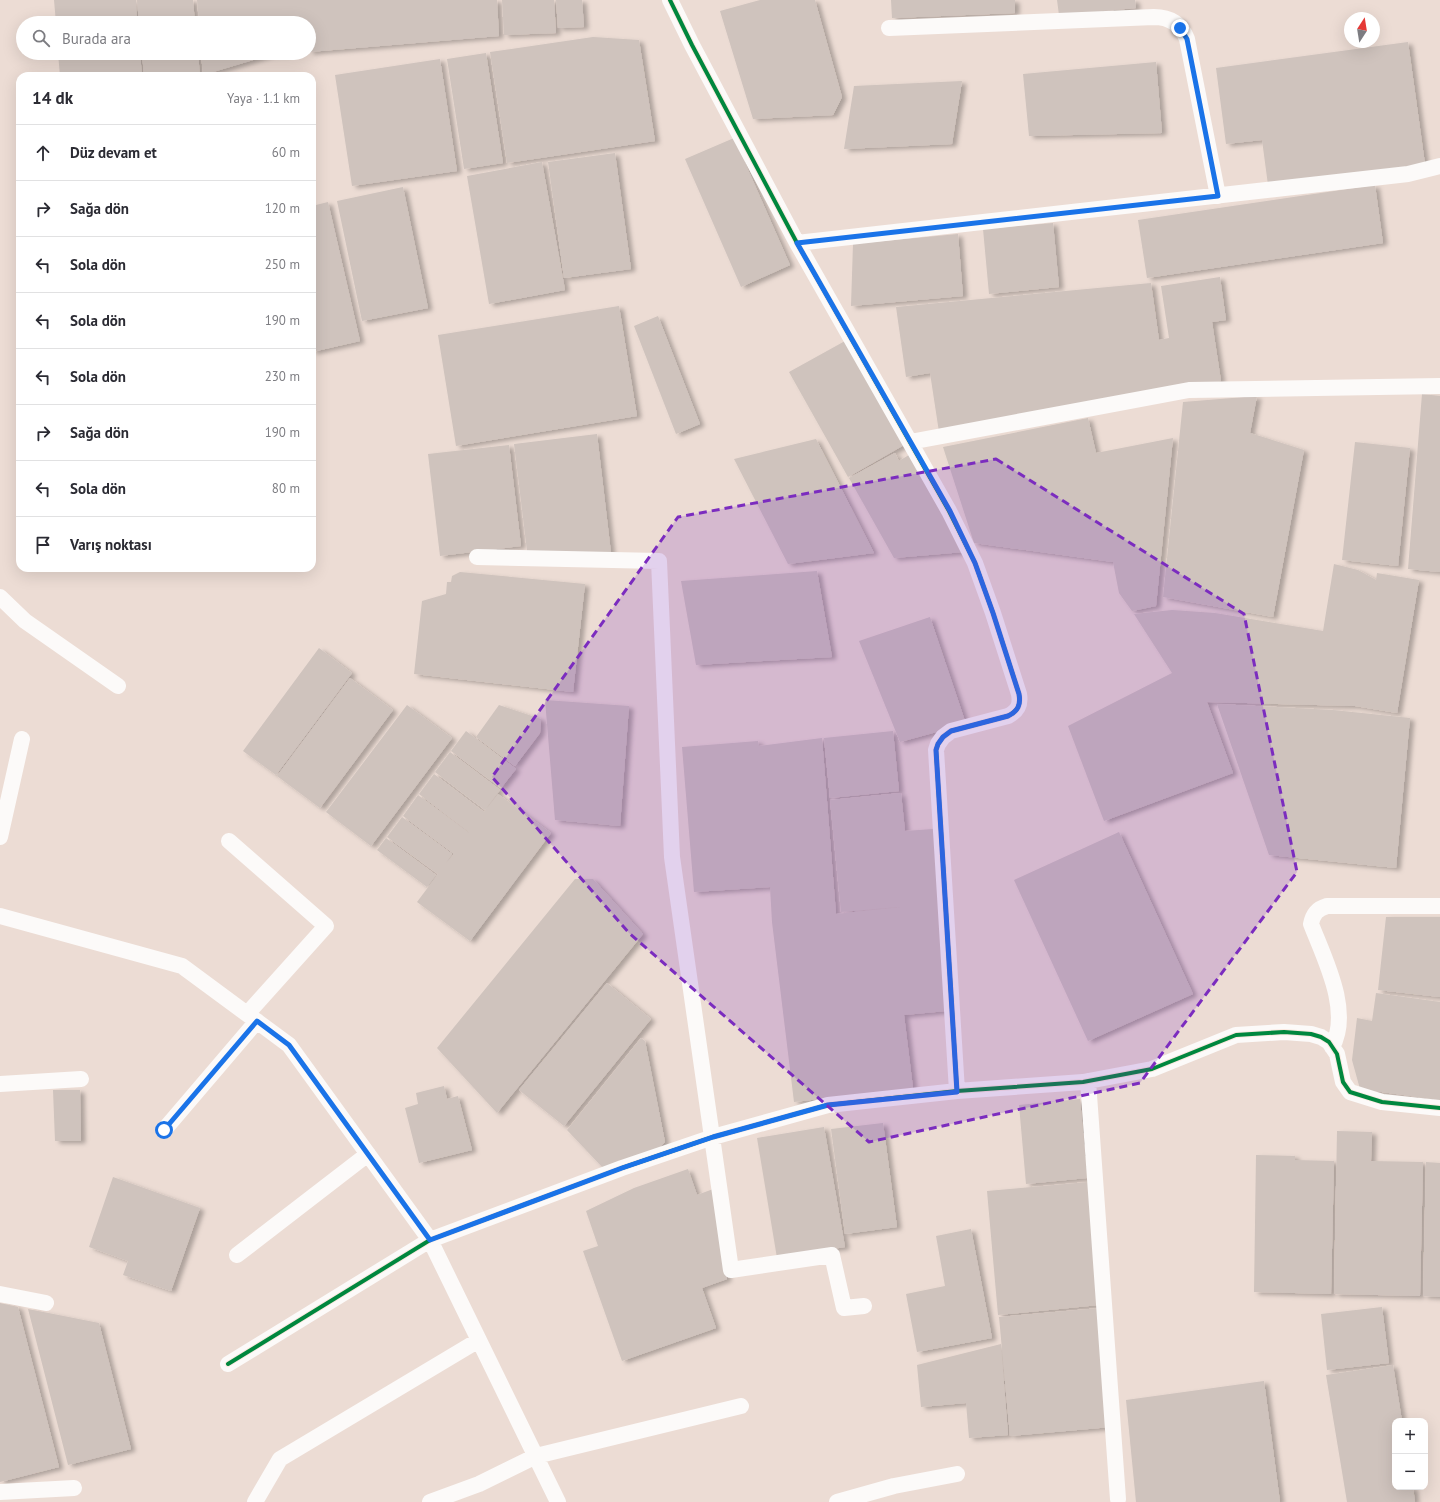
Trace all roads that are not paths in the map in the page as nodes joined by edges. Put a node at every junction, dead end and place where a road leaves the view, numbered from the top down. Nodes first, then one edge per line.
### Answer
1 (670, 0) edge
2 (889, 28) dead end
3 (1440, 166) edge
4 (1218, 196) junction
5 (797, 243) junction
6 (1440, 386) edge
7 (910, 442) junction
8 (477, 557) dead end
9 (0, 597) edge
10 (118, 686) dead end
11 (22, 739) dead end
12 (0, 837) edge
13 (230, 841) dead end
14 (1440, 906) edge
15 (0, 916) edge
16 (252, 1017) junction
17 (1332, 1047) junction
18 (81, 1078) dead end
19 (1088, 1081) junction
20 (0, 1084) edge
21 (957, 1092) junction
22 (1440, 1108) edge
23 (164, 1130) dead end
24 (713, 1137) junction
25 (368, 1154) junction
26 (430, 1240) junction
27 (237, 1255) dead end
28 (0, 1294) edge
29 (46, 1303) dead end
30 (864, 1306) dead end
31 (479, 1340) junction
32 (228, 1364) dead end
33 (741, 1406) dead end
34 (536, 1456) junction
35 (956, 1474) dead end
36 (74, 1488) dead end
37 (0, 1492) edge
38 (1118, 1499) dead end
39 (255, 1502) edge
40 (430, 1502) edge
41 (558, 1502) edge
42 (837, 1502) edge

1 - 5 street
2 - 4 street
3 - 4 street
4 - 5 street
5 - 7 street
6 - 7 street
7 - 21 street
8 - 24 street
9 - 10 street
11 - 12 street
13 - 16 street
14 - 17 street
15 - 16 street
16 - 23 street
16 - 25 street
17 - 19 street
17 - 22 street
18 - 20 street
19 - 21 street
19 - 38 street
21 - 24 street
24 - 26 street
24 - 30 street
25 - 26 street
25 - 27 street
26 - 31 street
26 - 32 street
28 - 29 street
31 - 34 street
31 - 39 street
33 - 34 street
34 - 40 street
34 - 41 street
35 - 42 street
36 - 37 street

